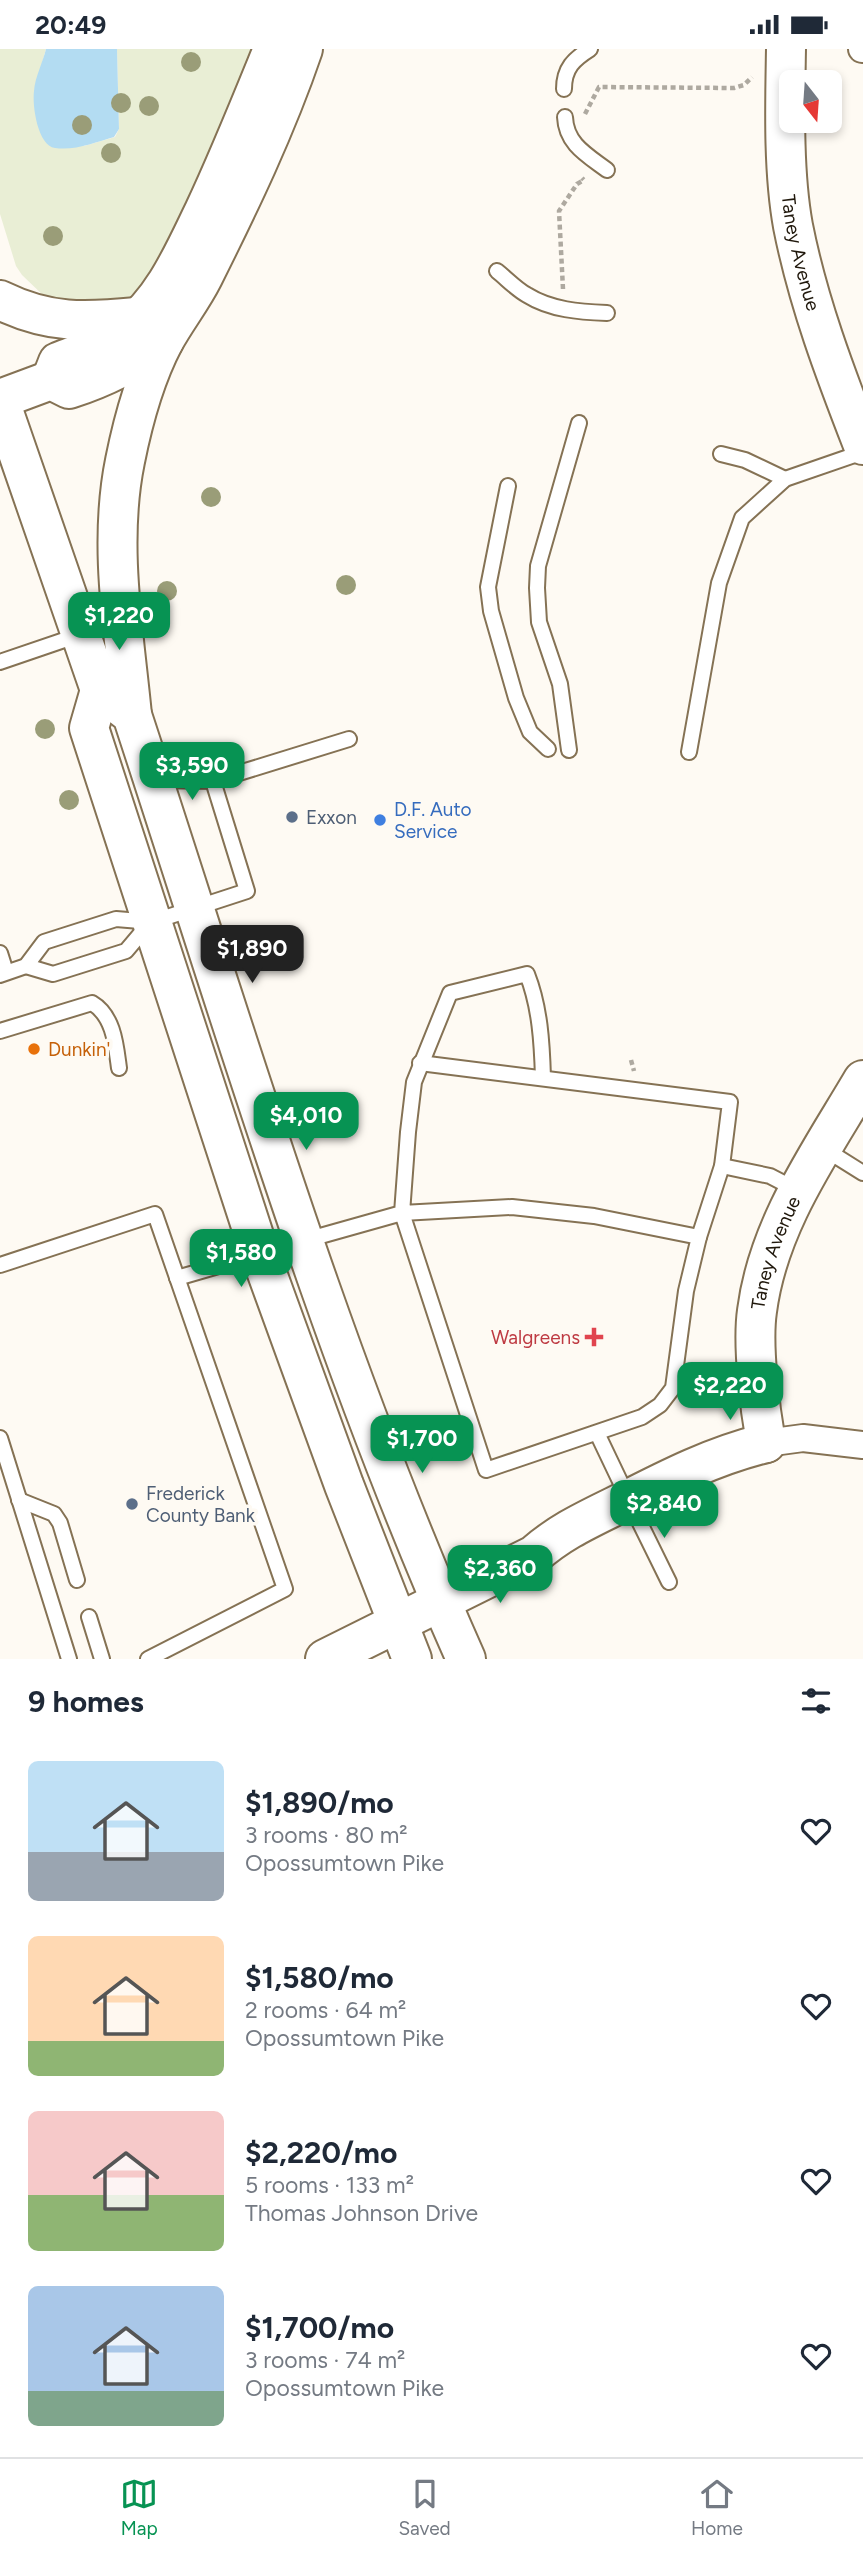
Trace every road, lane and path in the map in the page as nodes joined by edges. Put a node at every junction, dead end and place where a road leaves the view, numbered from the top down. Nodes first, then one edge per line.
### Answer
1 (273, 49) edge
2 (303, 49) edge
3 (590, 49) edge
4 (786, 49) edge
5 (752, 77) dead end
6 (564, 89) dead end
7 (565, 124) joint
8 (574, 170) dead end
9 (607, 170) dead end
10 (497, 271) dead end
11 (563, 290) dead end
12 (0, 300) edge
13 (607, 313) dead end
14 (152, 329) junction
15 (0, 400) edge
16 (579, 423) dead end
17 (863, 445) edge
18 (863, 452) edge
19 (721, 453) dead end
20 (785, 479) junction
21 (508, 486) dead end
22 (81, 634) junction
23 (0, 662) edge
24 (100, 690) junction
25 (132, 715) junction
26 (349, 739) dead end
27 (548, 748) dead end
28 (569, 750) dead end
29 (689, 752) dead end
30 (153, 779) junction
31 (213, 781) junction
32 (195, 908) junction
33 (152, 922) junction
34 (0, 953) edge
35 (26, 966) junction
36 (3, 974) edge
37 (0, 1031) edge
38 (631, 1060) dead end
39 (420, 1063) junction
40 (119, 1068) dead end
41 (634, 1071) dead end
42 (543, 1078) junction
43 (863, 1080) edge
44 (823, 1148) junction
45 (722, 1166) junction
46 (863, 1173) edge
47 (798, 1191) junction
48 (402, 1213) junction
49 (699, 1237) junction
50 (303, 1241) junction
51 (260, 1254) junction
52 (0, 1265) edge
53 (177, 1278) junction
54 (597, 1433) junction
55 (0, 1438) edge
56 (766, 1443) junction
57 (863, 1445) edge
58 (4, 1465) edge
59 (19, 1500) junction
60 (634, 1509) junction
61 (78, 1580) dead end
62 (669, 1581) dead end
63 (439, 1602) junction
64 (89, 1617) dead end
65 (399, 1622) junction
66 (69, 1659) edge
67 (102, 1659) edge
68 (148, 1659) edge
69 (325, 1659) edge
70 (412, 1659) edge
71 (466, 1659) edge

1 - 14 main road
2 - 14 main road
3 - 6 lane
4 - 17 main road, Taney Avenue
5 - 7 path
7 - 9 lane
8 - 11 path
10 - 13 lane
12 - 14 main road
14 - 15 main road
14 - 25 main road
15 - 22 main road
16 - 28 lane
18 - 20 lane
19 - 20 lane
20 - 29 lane
21 - 27 lane
22 - 23 lane
22 - 24 main road
24 - 25 main road
24 - 33 main road
25 - 30 main road
26 - 31 lane
30 - 31 lane
30 - 32 main road
31 - 32 lane
32 - 33 lane
32 - 50 main road
33 - 35 lane
33 - 35 lane
33 - 51 main road
34 - 36 lane
35 - 36 lane
37 - 40 lane
38 - 41 path
39 - 42 lane
39 - 42 lane
39 - 48 lane
42 - 45 lane
43 - 44 main road, Taney Avenue
44 - 46 lane
44 - 47 main road, Taney Avenue
45 - 47 lane
45 - 49 lane
47 - 56 main road, Taney Avenue
48 - 49 lane
48 - 50 lane
48 - 54 lane
49 - 54 lane
50 - 63 main road
51 - 53 lane
51 - 65 main road
52 - 53 lane
53 - 68 lane
54 - 60 lane
55 - 58 lane
56 - 57 street
56 - 60 main road
58 - 59 lane
59 - 61 lane
59 - 66 lane
60 - 62 lane
60 - 63 main road
63 - 65 main road
63 - 71 main road
64 - 67 lane
65 - 69 main road
65 - 70 main road

